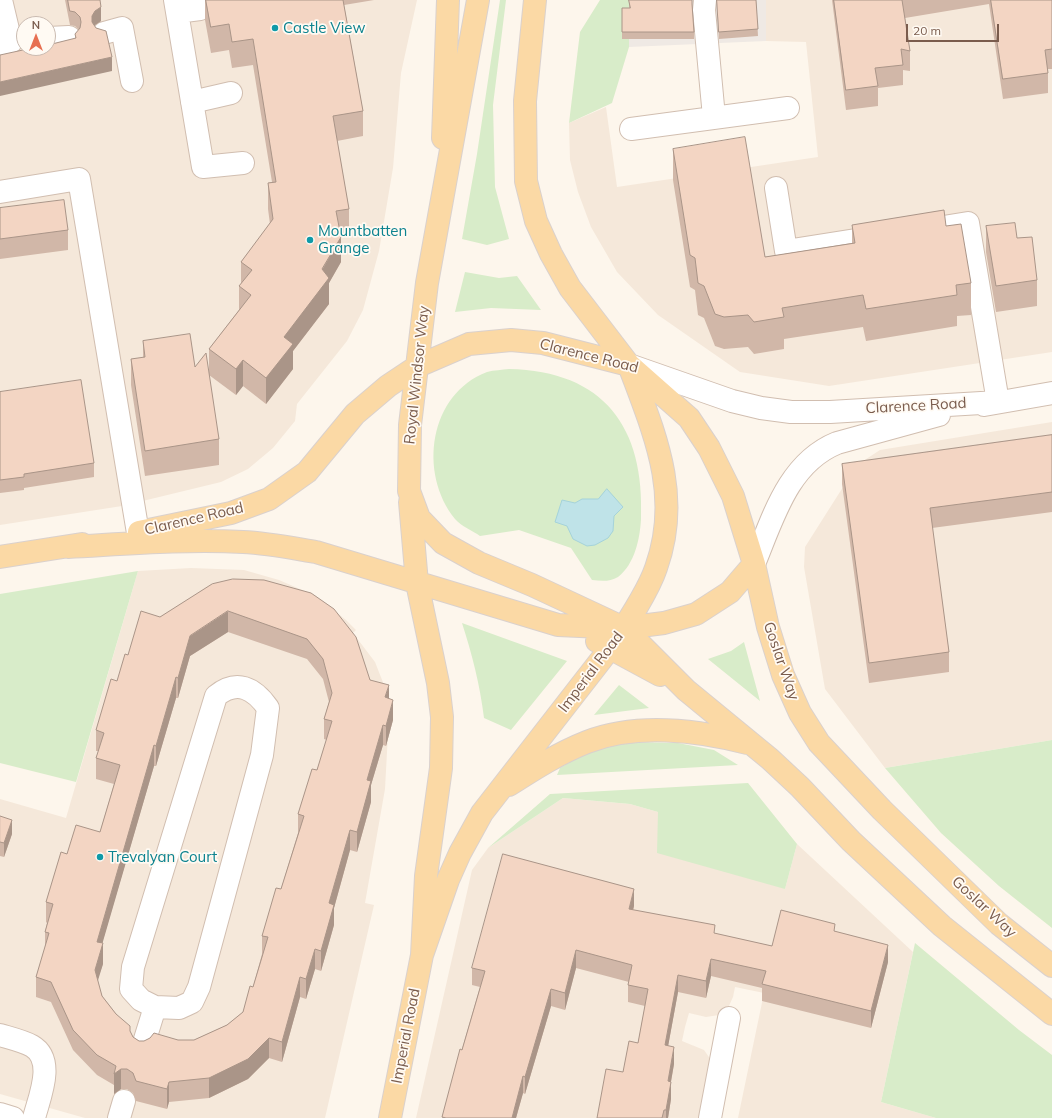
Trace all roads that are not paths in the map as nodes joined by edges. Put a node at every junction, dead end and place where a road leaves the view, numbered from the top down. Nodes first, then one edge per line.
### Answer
1 (1, 0) edge
2 (448, 0) edge
3 (478, 0) edge
4 (535, 0) edge
5 (549, 0) edge
6 (705, 0) edge
7 (176, 6) edge
8 (200, 9) dead end
9 (104, 33) edge
10 (12, 43) edge
11 (528, 76) junction
12 (132, 81) dead end
13 (231, 93) dead end
14 (192, 102) junction
15 (788, 108) dead end
16 (714, 117) junction
17 (631, 129) dead end
18 (243, 163) dead end
19 (776, 188) dead end
20 (0, 192) edge
21 (440, 201) junction
22 (629, 365) junction
23 (418, 366) junction
24 (1052, 393) edge
25 (998, 402) junction
26 (409, 491) junction
27 (138, 532) junction
28 (68, 547) junction
29 (0, 557) edge
30 (754, 564) junction
31 (416, 583) junction
32 (558, 626) junction
33 (624, 628) junction
34 (611, 647) junction
35 (682, 687) junction
36 (754, 745) junction
37 (498, 792) junction
38 (422, 955) junction
39 (1052, 966) edge
40 (155, 1007) junction
41 (1052, 1014) edge
42 (729, 1018) dead end
43 (0, 1035) edge
44 (142, 1049) edge
45 (0, 1114) edge
46 (13, 1118) edge
47 (34, 1118) edge
48 (390, 1118) edge
49 (710, 1118) edge

1 - 10 street
2 - 21 main road
3 - 21 main road, Royal Windsor Way
4 - 11 main road
5 - 11 main road
6 - 16 street
7 - 8 street
7 - 14 street
9 - 12 street
11 - 22 main road
13 - 14 street
14 - 18 street
15 - 16 street
16 - 17 street
19 - 25 street
20 - 27 street
21 - 23 main road, Royal Windsor Way
22 - 23 main road, Clarence Road
22 - 25 street, Clarence Road
22 - 30 main road, Goslar Way
22 - 33 main road, Imperial Road
23 - 26 main road, Royal Windsor Way
23 - 27 main road, Clarence Road
24 - 25 street, Clarence Road
25 - 30 street, Clarence Road
26 - 31 main road, Imperial Road
26 - 33 main road, Royal Windsor Way
27 - 28 main road, Clarence Road
28 - 29 main road, Clarence Road
28 - 31 main road, Clarence Road
30 - 33 main road, Clarence Road
30 - 39 main road, Goslar Way
31 - 32 main road, Clarence Road
31 - 38 main road, Imperial Road
32 - 33 main road, Clarence Road
32 - 34 main road
33 - 34 main road, Imperial Road
33 - 35 main road
34 - 35 main road
34 - 37 main road, Imperial Road
35 - 36 main road
36 - 37 main road
36 - 41 main road
37 - 38 main road, Imperial Road
38 - 48 main road, Imperial Road
40 - 40 street
40 - 44 street
42 - 49 street
43 - 47 street
45 - 46 street

